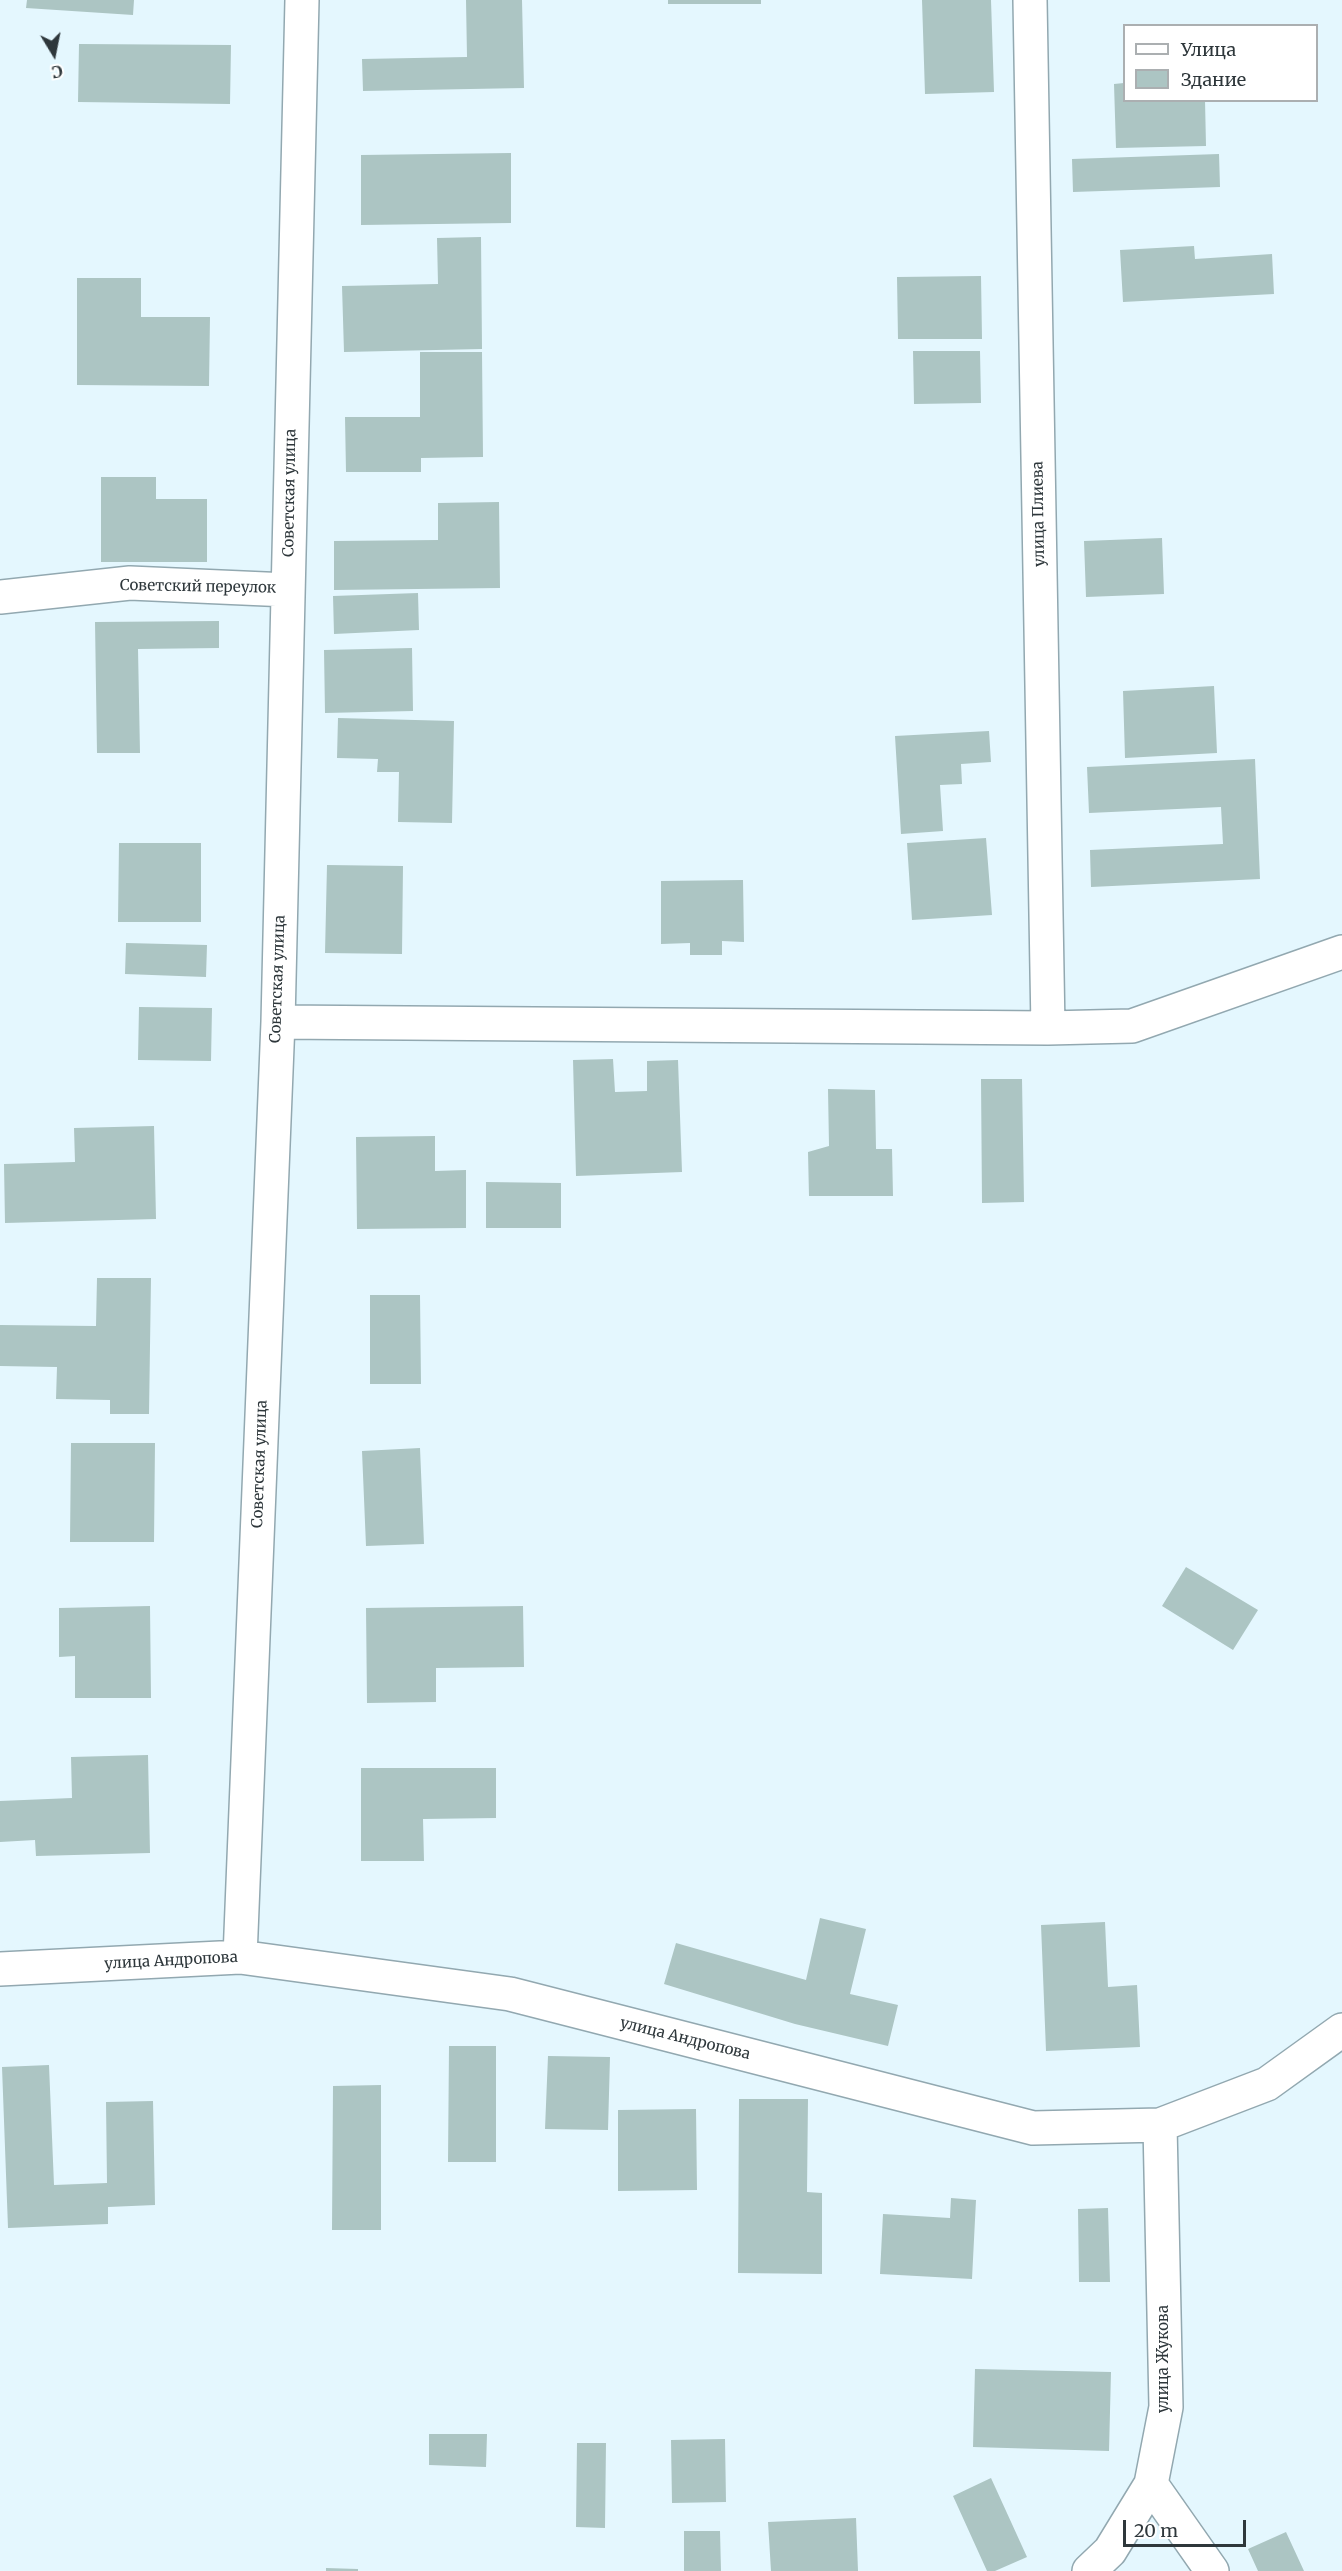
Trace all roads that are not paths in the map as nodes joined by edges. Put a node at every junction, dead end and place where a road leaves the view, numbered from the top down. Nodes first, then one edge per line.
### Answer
1 (302, 0) edge
2 (1030, 0) edge
3 (288, 590) junction
4 (0, 597) edge
5 (1342, 952) edge
6 (278, 1022) junction
7 (1048, 1028) junction
8 (240, 1957) junction
9 (0, 1969) edge
10 (1342, 2030) edge
11 (1160, 2125) junction
12 (1152, 2484) junction
13 (1089, 2571) edge
14 (1212, 2571) edge

1 - 3 street, Советская улица
2 - 7 street, улица Плиева
3 - 4 street, Советский переулок
3 - 6 street, Советская улица
5 - 7 street
6 - 7 street
6 - 8 street, Советская улица
8 - 9 street, улица Андропова
8 - 11 street, улица Андропова
10 - 11 street, улица Андропова
11 - 12 street, улица Жукова
12 - 13 street, улица Жукова
12 - 14 street

